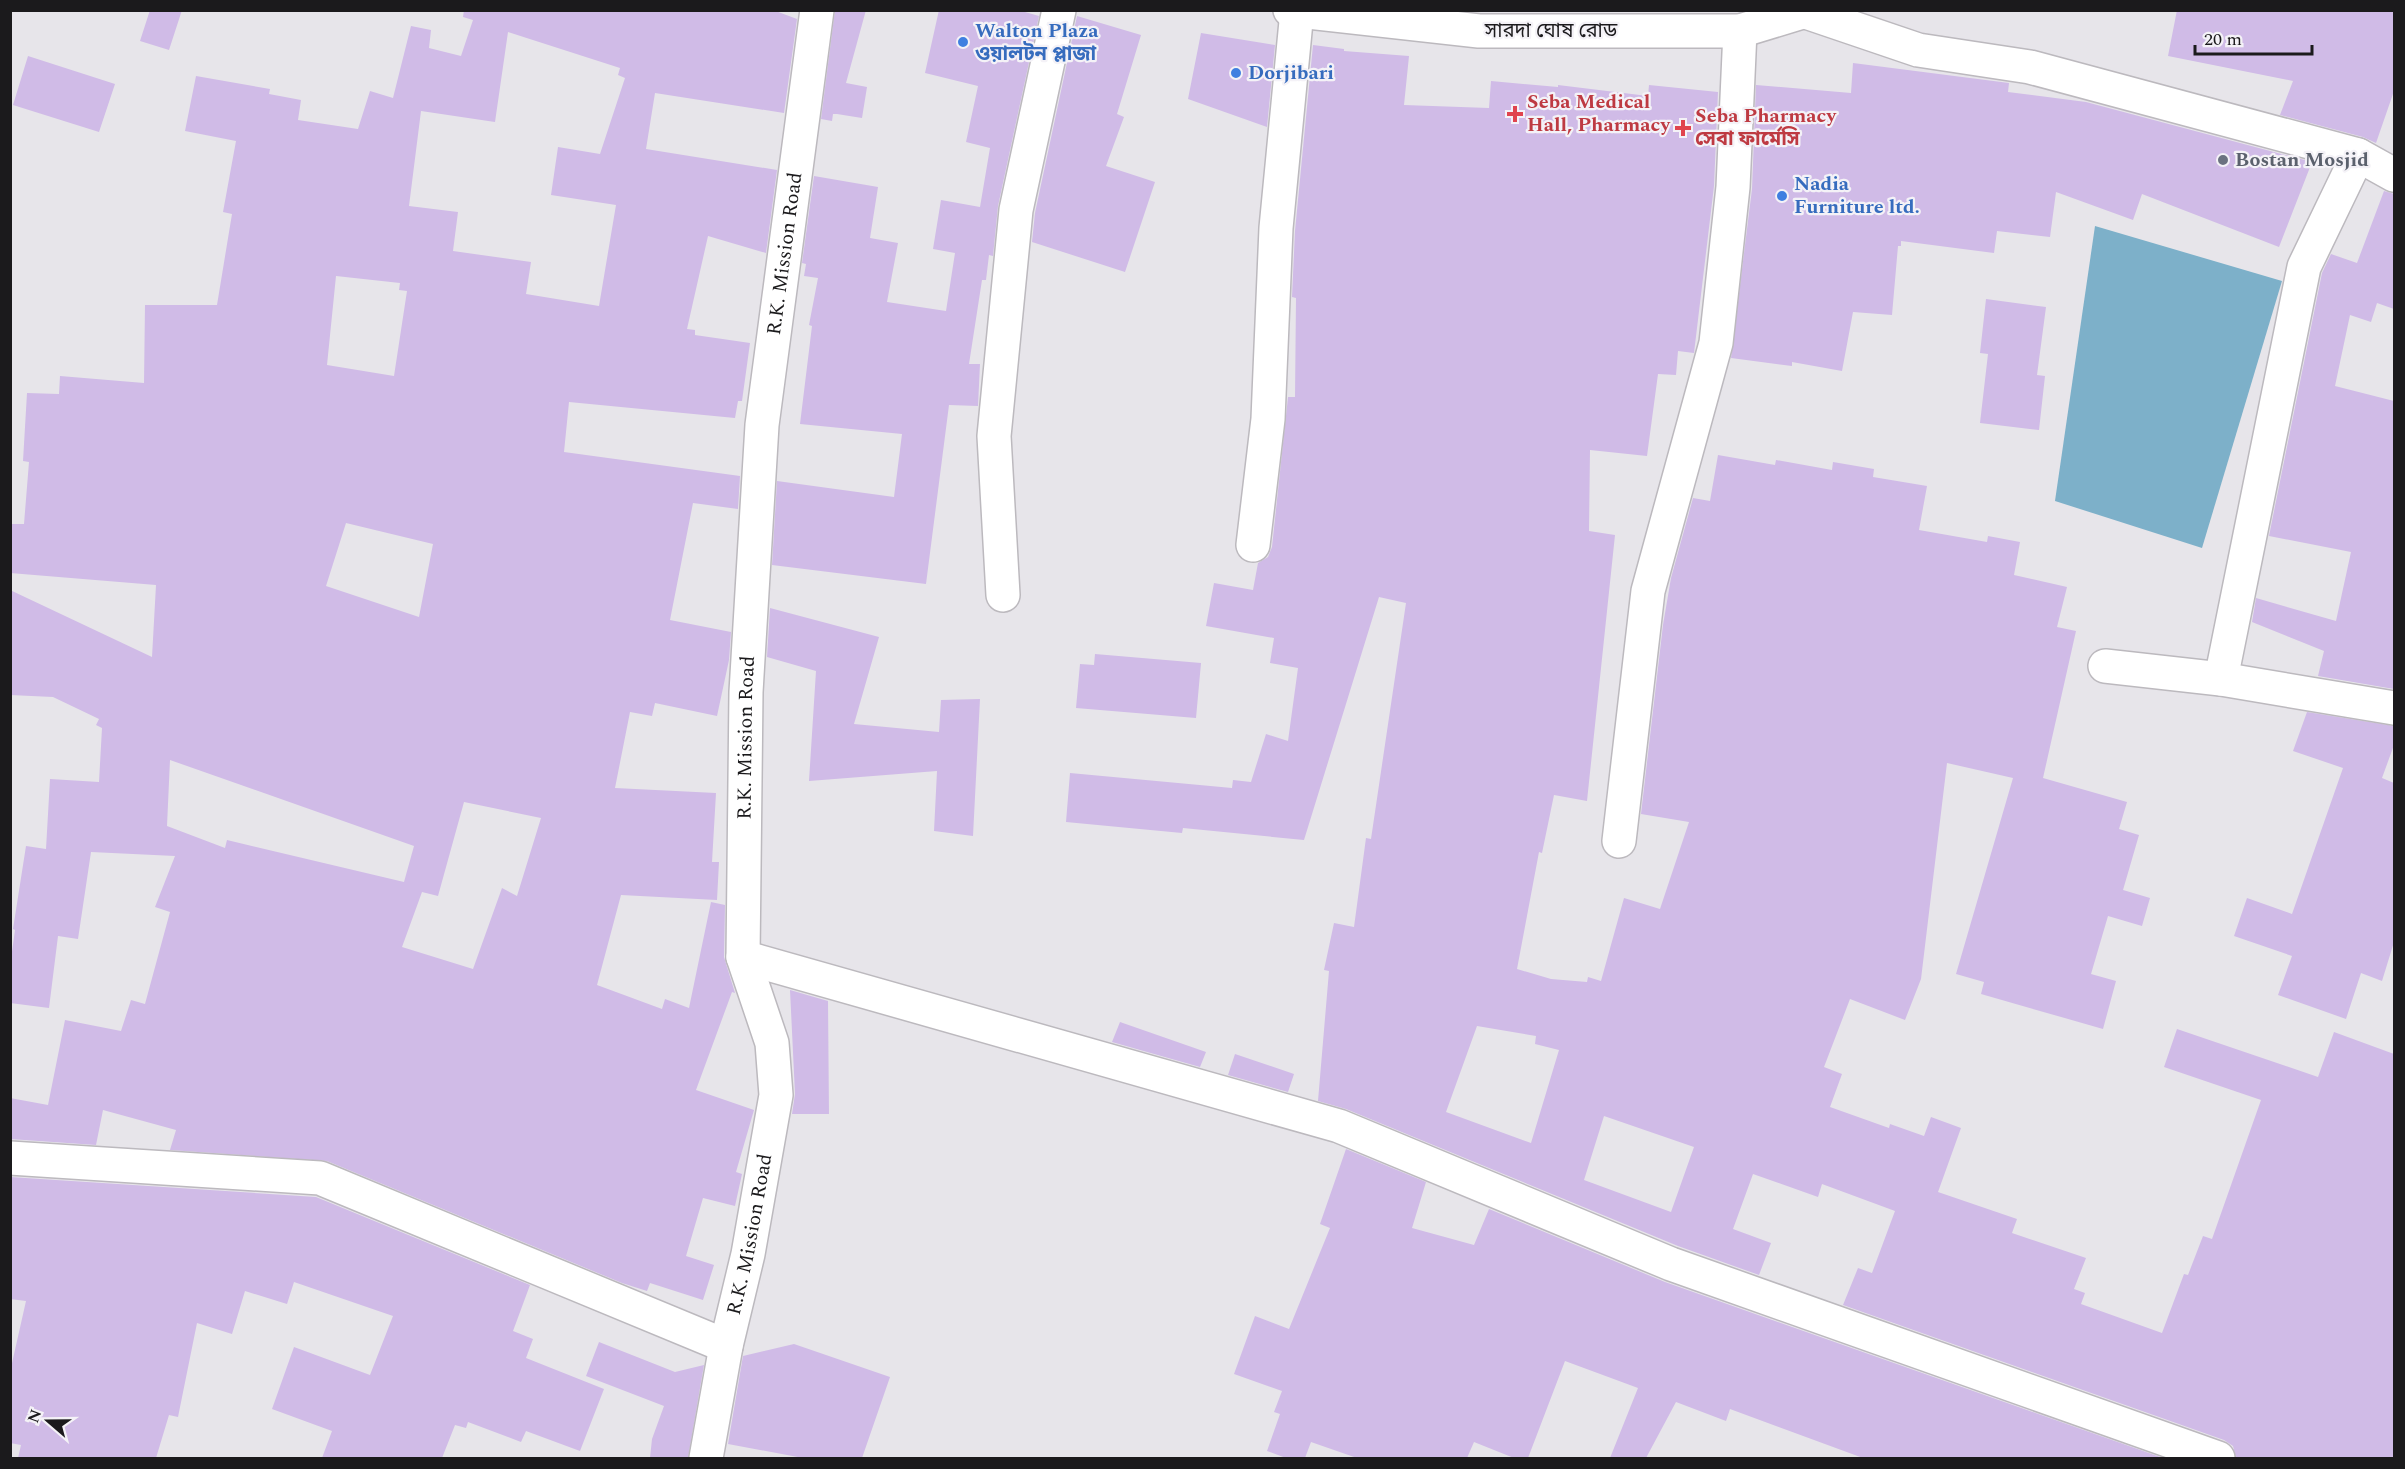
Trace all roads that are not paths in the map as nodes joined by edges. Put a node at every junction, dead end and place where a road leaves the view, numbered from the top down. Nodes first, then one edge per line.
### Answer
1 (817, 10) edge
2 (1059, 10) edge
3 (1293, 11) edge
4 (1808, 11) edge
5 (1353, 15) edge
6 (1480, 21) edge
7 (1740, 31) junction
8 (2358, 155) junction
9 (2394, 175) edge
10 (1253, 545) dead end
11 (1003, 595) dead end
12 (2105, 666) dead end
13 (2221, 680) junction
14 (2394, 708) edge
15 (1619, 841) dead end
16 (743, 957) junction
17 (10, 1158) edge
18 (726, 1346) junction
19 (706, 1458) edge
20 (2218, 1458) edge

1 - 16 street, R.K. Mission Road
2 - 11 street
3 - 5 street, সারদা ঘোষ রোড
3 - 10 street
4 - 7 street, সারদা ঘোষ রোড
4 - 8 street
5 - 6 street, সারদা ঘোষ রোড
6 - 7 street, সারদা ঘোষ রোড
7 - 15 street
8 - 9 street
8 - 13 street
12 - 13 street
13 - 14 street
16 - 18 street, R.K. Mission Road
16 - 20 street
17 - 18 street
18 - 19 street, R.K. Mission Road

